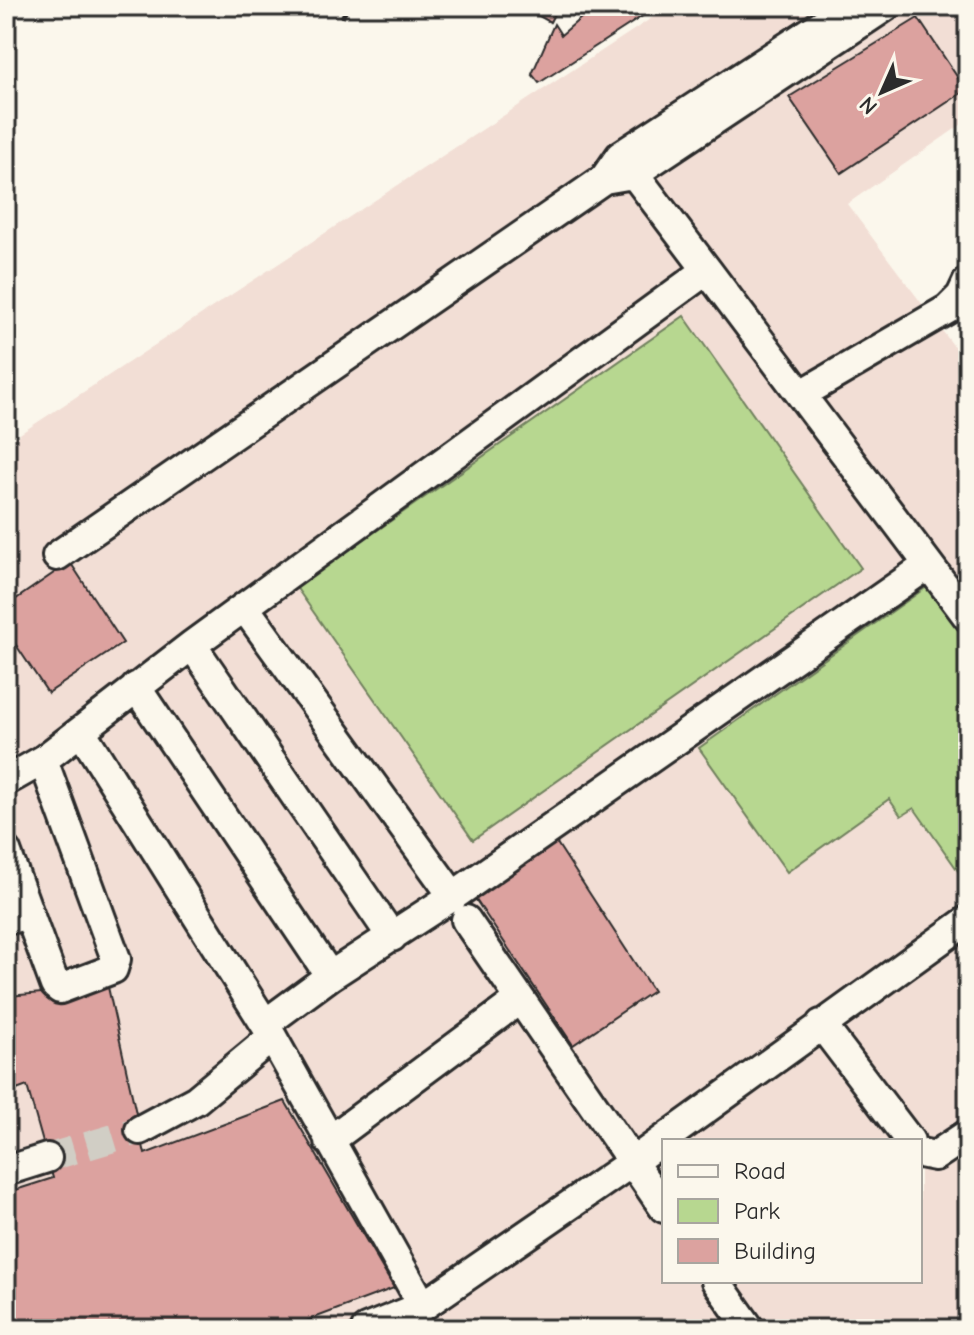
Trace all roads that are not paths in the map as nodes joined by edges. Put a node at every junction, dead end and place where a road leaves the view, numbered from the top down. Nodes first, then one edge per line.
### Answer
1 (850, 6) edge
2 (886, 6) edge
3 (626, 165) junction
4 (707, 270) junction
5 (968, 281) edge
6 (802, 394) junction
7 (57, 556) dead end
8 (928, 565) junction
9 (245, 608) junction
10 (968, 617) edge
11 (192, 645) junction
12 (136, 687) junction
13 (81, 731) junction
14 (43, 760) junction
15 (6, 781) edge
16 (6, 851) edge
17 (460, 908) junction
18 (18, 917) edge
19 (968, 920) edge
20 (392, 937) junction
21 (330, 976) junction
22 (520, 999) junction
23 (821, 1024) junction
24 (268, 1030) junction
25 (140, 1130) tunnel mouth
26 (968, 1134) edge
27 (664, 1139) edge
28 (908, 1139) edge
29 (662, 1140) edge
30 (329, 1141) junction
31 (922, 1153) edge
32 (47, 1158) tunnel mouth
33 (631, 1163) junction
34 (6, 1171) edge
35 (662, 1205) edge
36 (717, 1283) edge
37 (423, 1306) junction
38 (366, 1329) edge
39 (750, 1329) edge

1 - 3 street
2 - 3 street
3 - 4 street
3 - 7 street
4 - 6 street
4 - 9 street
5 - 6 street
6 - 8 street
8 - 10 street
8 - 17 street
9 - 11 street
9 - 17 street
11 - 12 street
11 - 20 street
12 - 13 street
12 - 21 street
13 - 14 street
13 - 24 street
14 - 15 street
14 - 18 street
16 - 18 street
17 - 20 street
17 - 22 street
19 - 23 street
20 - 21 street
21 - 24 street
22 - 30 street
22 - 33 street
23 - 27 street
23 - 28 street
24 - 25 street
24 - 30 street
26 - 31 street
29 - 33 street
30 - 37 street
32 - 34 street
33 - 35 street
33 - 37 street
36 - 39 street
37 - 38 street

